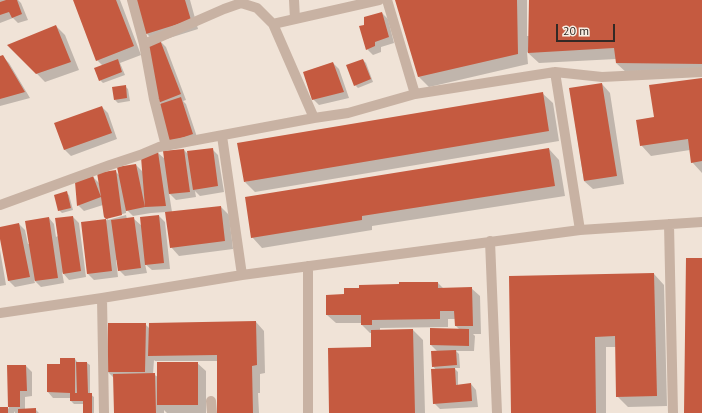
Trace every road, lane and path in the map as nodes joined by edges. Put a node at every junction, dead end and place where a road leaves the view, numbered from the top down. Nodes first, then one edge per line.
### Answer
1 (132, 0) edge
2 (294, 0) edge
3 (379, 0) edge
4 (387, 0) edge
5 (295, 19) junction
6 (273, 24) junction
7 (144, 44) junction
8 (555, 72) junction
9 (702, 72) edge
10 (415, 94) junction
11 (314, 118) junction
12 (222, 136) junction
13 (166, 146) junction
14 (0, 205) edge
15 (702, 222) edge
16 (669, 224) junction
17 (580, 230) junction
18 (490, 242) junction
19 (308, 266) junction
20 (242, 275) junction
21 (102, 298) junction
22 (0, 313) edge
23 (211, 401) dead end
24 (104, 413) edge
25 (212, 413) edge
26 (308, 413) edge
27 (497, 413) edge
28 (673, 413) edge

1 - 7 street
2 - 5 street
3 - 5 street
4 - 10 street
5 - 6 street
6 - 7 street
6 - 11 street
7 - 13 street
8 - 9 street
8 - 10 street
8 - 17 street
10 - 11 street
11 - 12 street
12 - 13 street
12 - 20 street
13 - 14 street
15 - 16 street
16 - 17 street
16 - 28 street
17 - 18 street
18 - 19 street
18 - 27 street
19 - 20 street
19 - 26 street
20 - 21 street
21 - 22 street
21 - 24 street
23 - 25 street

